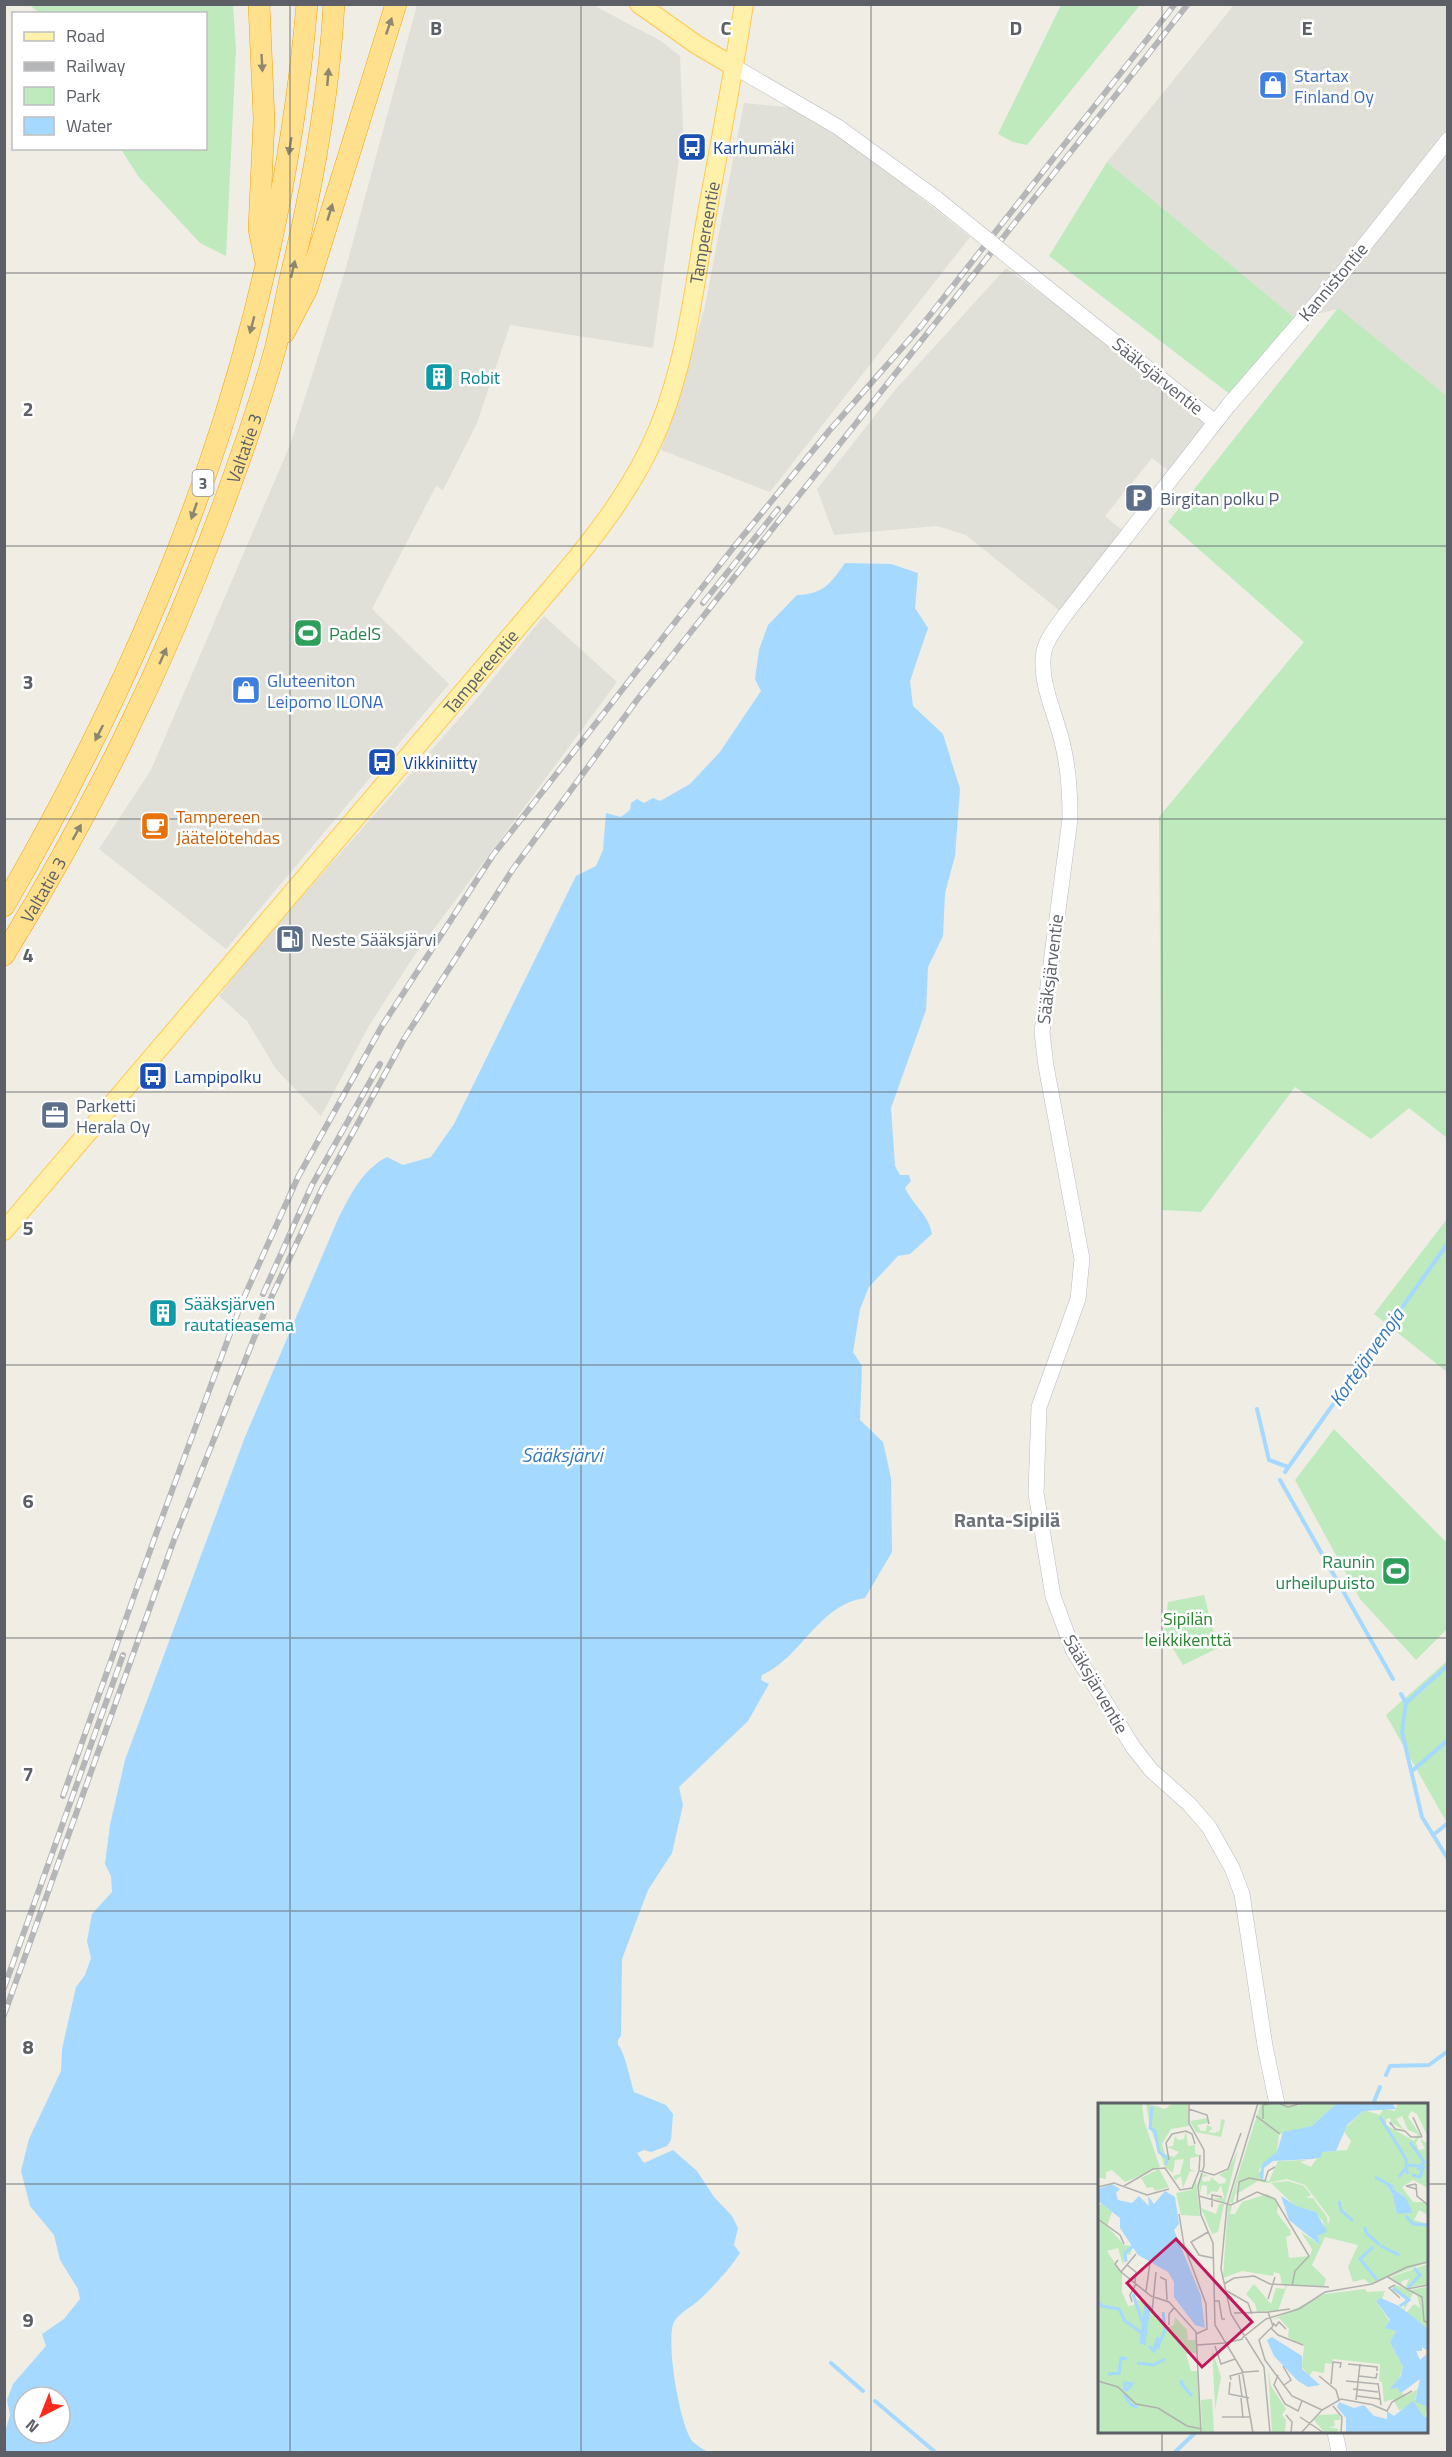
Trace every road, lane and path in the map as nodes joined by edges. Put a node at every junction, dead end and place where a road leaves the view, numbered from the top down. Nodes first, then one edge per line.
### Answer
1 (259, 4) edge
2 (307, 4) edge
3 (334, 4) edge
4 (396, 4) edge
5 (639, 4) edge
6 (744, 4) edge
7 (733, 66) junction
8 (1448, 140) edge
9 (267, 268) junction
10 (276, 346) junction
11 (1215, 422) junction
12 (4, 906) edge
13 (4, 955) edge
14 (4, 1231) edge
15 (1277, 2103) edge
16 (1335, 2433) edge
17 (1339, 2452) edge

1 -> 9 highway
2 -> 9 highway, Valtatie 3 / 3
10 -> 3 highway, Valtatie 3 / 3
10 -> 4 highway
5 - 7 main road
6 - 7 main road, Tampereentie
7 - 11 street, Sääksjärventie, bridge
7 - 14 main road, Tampereentie
8 - 11 street, Kannistontie
9 -> 12 highway, Valtatie 3 / 3
13 -> 10 highway, Valtatie 3 / 3
11 - 15 street, Sääksjärventie
16 - 17 street

